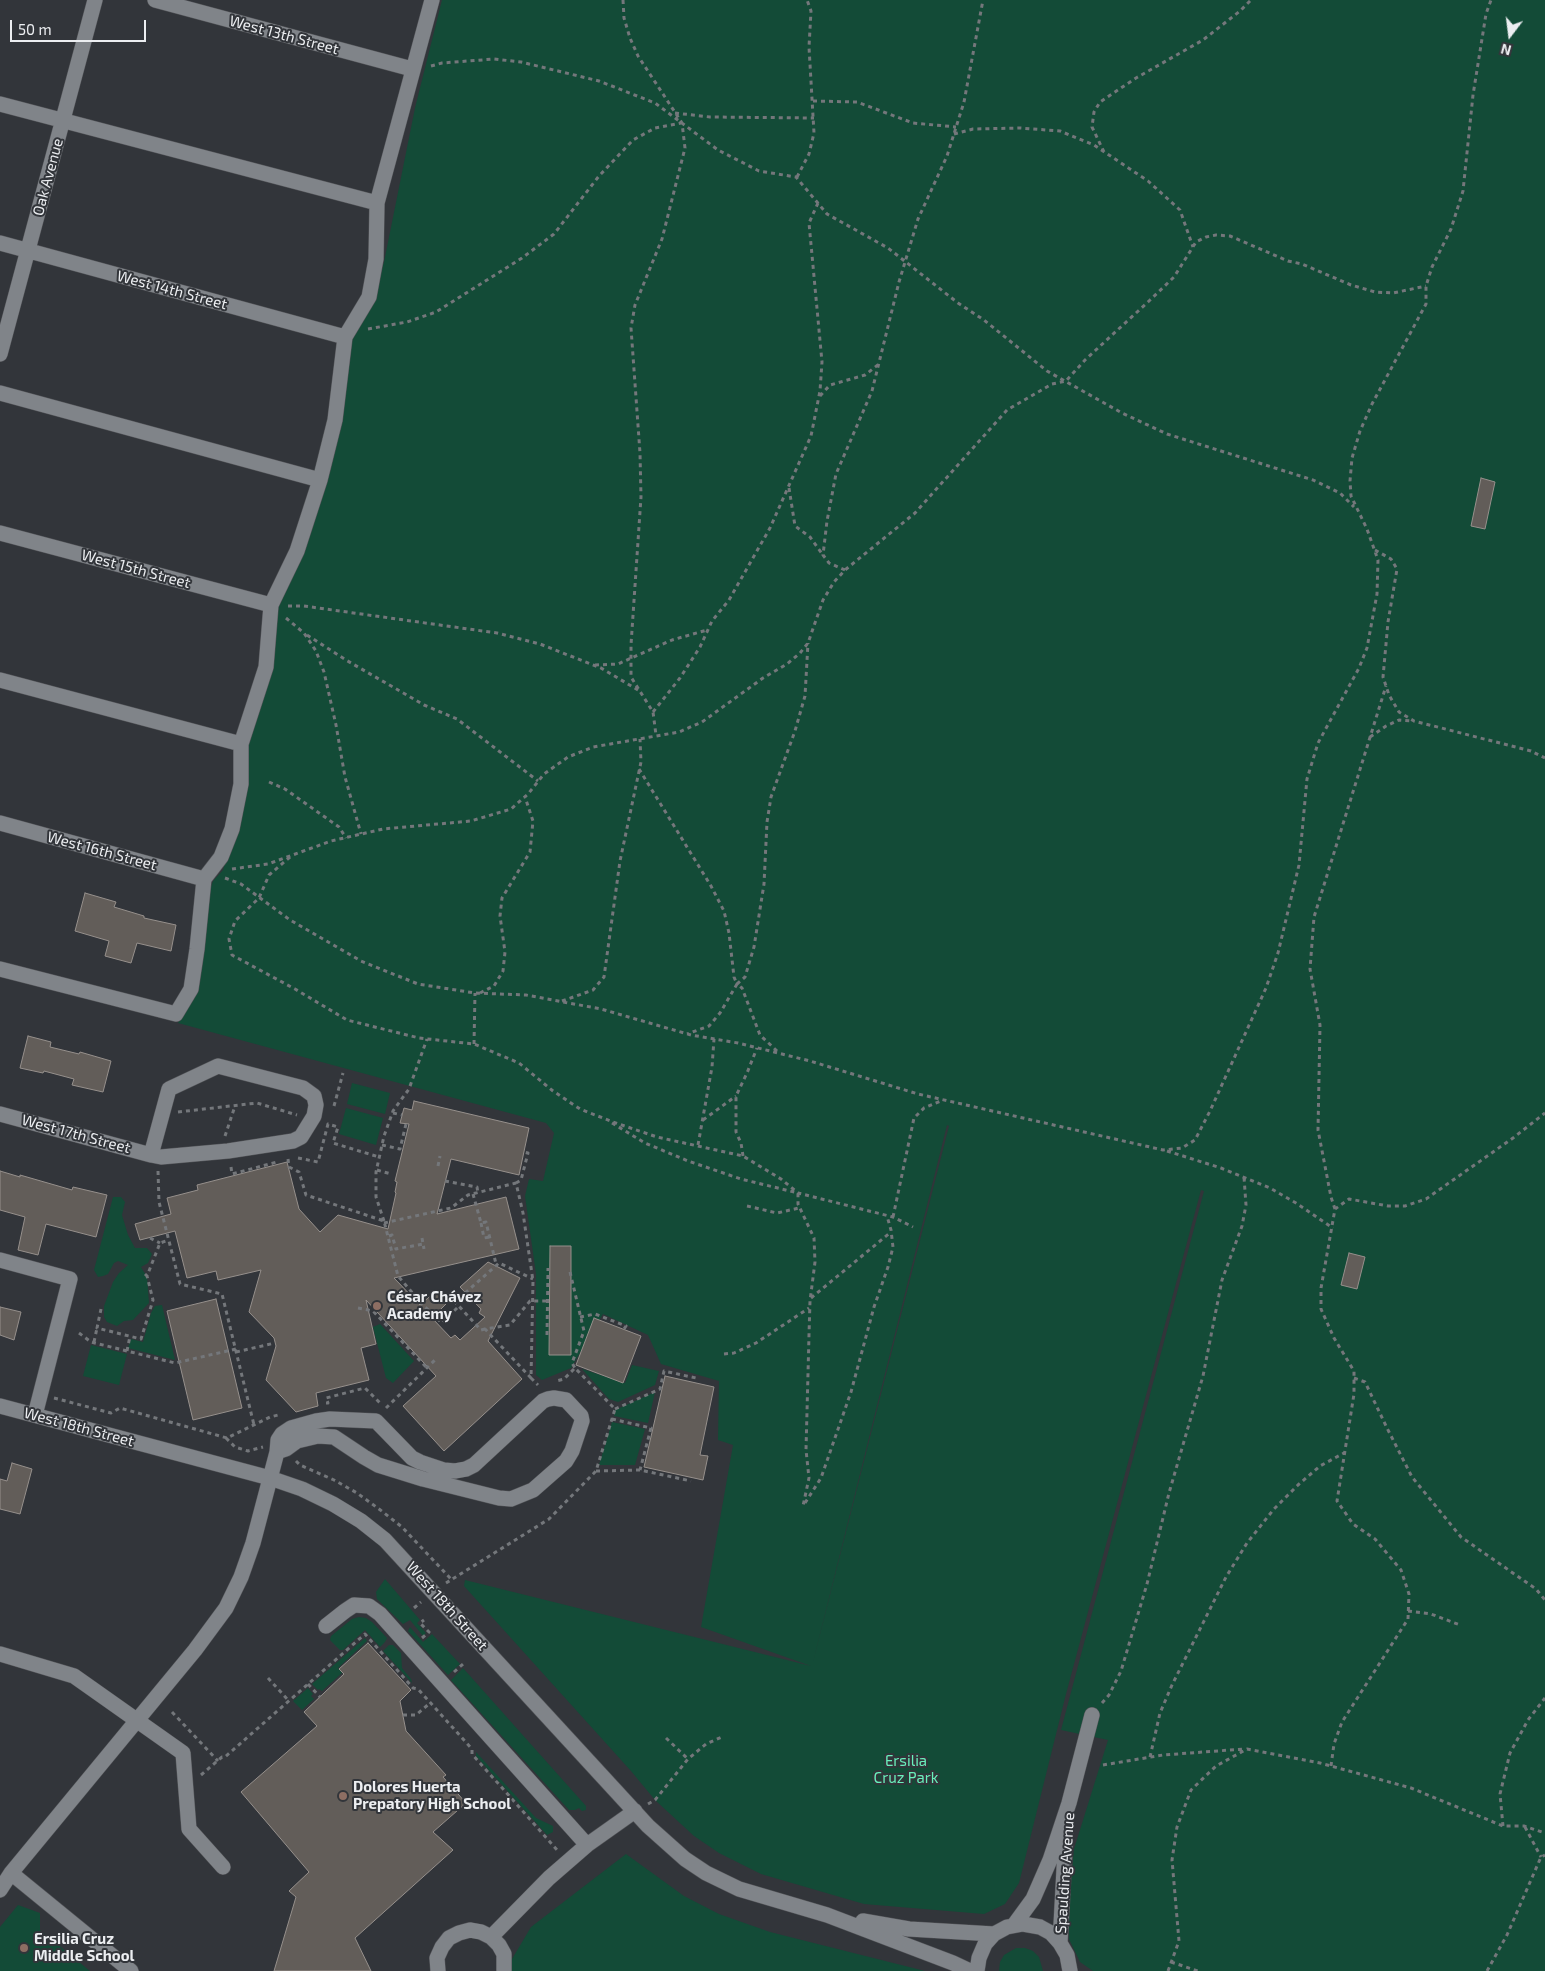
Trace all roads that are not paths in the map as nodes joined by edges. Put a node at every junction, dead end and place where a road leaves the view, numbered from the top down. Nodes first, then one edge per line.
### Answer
1 (95, 0) edge
2 (155, 0) edge
3 (432, 0) edge
4 (412, 69) junction
5 (0, 104) edge
6 (63, 121) junction
7 (377, 203) junction
8 (0, 243) edge
9 (28, 251) junction
10 (345, 337) junction
11 (0, 354) edge
12 (0, 392) edge
13 (320, 480) junction
14 (0, 533) edge
15 (271, 605) junction
16 (0, 680) edge
17 (241, 744) junction
18 (0, 823) edge
19 (204, 879) junction
20 (0, 969) edge
21 (0, 1114) edge
22 (156, 1156) junction
23 (0, 1260) edge
24 (0, 1406) edge
25 (35, 1415) junction
26 (284, 1454) junction
27 (270, 1478) junction
28 (326, 1626) dead end
29 (0, 1654) edge
30 (1092, 1715) road end
31 (138, 1720) junction
32 (1069, 1803) junction
33 (635, 1811) junction
34 (587, 1845) junction
35 (223, 1867) dead end
36 (11, 1873) junction
37 (0, 1890) edge
38 (827, 1915) junction
39 (1014, 1925) junction
40 (994, 1934) junction
41 (491, 1937) junction
42 (1060, 1943) junction
43 (1073, 1969) edge
44 (131, 1971) edge
45 (438, 1971) edge
46 (504, 1971) edge
47 (970, 1971) edge
48 (977, 1971) edge

1 - 6 street, Oak Avenue
2 - 4 street, West 13th Street
3 - 4 street
4 - 7 street
5 - 6 street
6 - 7 street
6 - 9 street, Oak Avenue
7 - 10 street
8 - 9 street, West 14th Street
9 - 10 street, West 14th Street
9 - 11 street, Oak Avenue
10 - 13 street
12 - 13 street
13 - 15 street
14 - 15 street, West 15th Street
15 - 17 street
16 - 17 street
17 - 19 street
18 - 19 street, West 16th Street
19 - 20 street
21 - 22 street, West 17th Street
22 - 22 street
23 - 25 street
24 - 25 street, West 18th Street
25 - 27 street, West 18th Street
26 - 26 street
26 - 27 street
27 - 31 street
27 - 33 street, West 18th Street
28 - 34 street
29 - 31 street
30 - 32 street, Spaulding Avenue
31 - 35 street
31 - 36 street
32 - 39 street, Spaulding Avenue
32 - 42 street, Spaulding Avenue
33 - 34 street
33 - 38 street, West 18th Street
34 - 41 street
36 - 37 street
36 - 44 street
38 - 40 street, West 18th Street
38 - 47 street, West 18th Street
39 - 40 street
39 - 42 street
40 - 48 street
41 - 45 street
41 - 46 street
42 - 43 street

